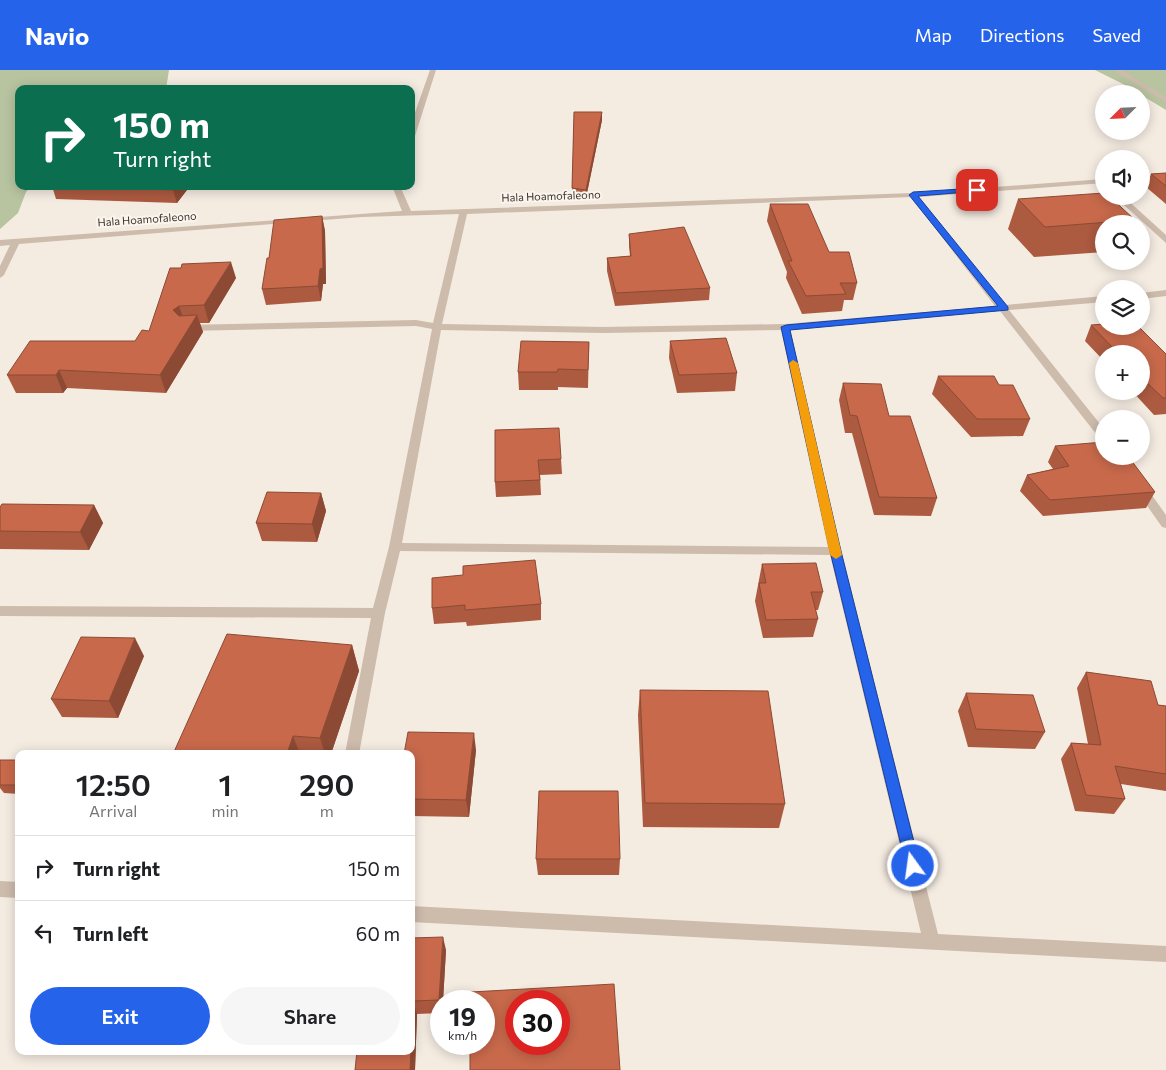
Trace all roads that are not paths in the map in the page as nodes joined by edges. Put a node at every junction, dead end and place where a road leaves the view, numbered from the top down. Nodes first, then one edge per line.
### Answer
1 (433, 70) edge
2 (1116, 70) edge
3 (1166, 100) edge
4 (415, 117) edge
5 (1166, 177) edge
6 (1150, 178) edge
7 (1095, 183) edge
8 (398, 190) edge
9 (913, 195) junction
10 (1128, 205) edge
11 (464, 210) junction
12 (406, 212) junction
13 (1166, 240) edge
14 (16, 241) junction
15 (0, 242) edge
16 (0, 275) edge
17 (1166, 293) edge
18 (1150, 295) edge
19 (1095, 300) edge
20 (1004, 308) junction
21 (438, 327) junction
22 (786, 327) junction
23 (186, 328) edge
24 (1095, 425) edge
25 (1134, 479) edge
26 (1166, 524) edge
27 (395, 547) junction
28 (835, 551) junction
29 (0, 611) edge
30 (378, 613) junction
31 (353, 750) edge
32 (0, 889) edge
33 (15, 890) edge
34 (415, 914) edge
35 (931, 940) junction
36 (1166, 954) edge

1 - 4 street
2 - 3 street
5 - 6 street
7 - 9 street, Hala Hoamofaleono
8 - 12 street
9 - 11 street, Hala Hoamofaleono
9 - 20 street
10 - 13 street
11 - 12 street, Hala Hoamofaleono
11 - 21 street
12 - 14 street, Hala Hoamofaleono
14 - 15 street, Hala Hoamofaleono
14 - 16 street
17 - 18 street
19 - 20 street
20 - 22 street
20 - 24 street
21 - 22 street
21 - 23 street
21 - 27 street
22 - 28 street
25 - 26 street
27 - 28 street
27 - 30 street
28 - 35 street
29 - 30 street
30 - 31 street
32 - 33 street
34 - 35 street
35 - 36 street

